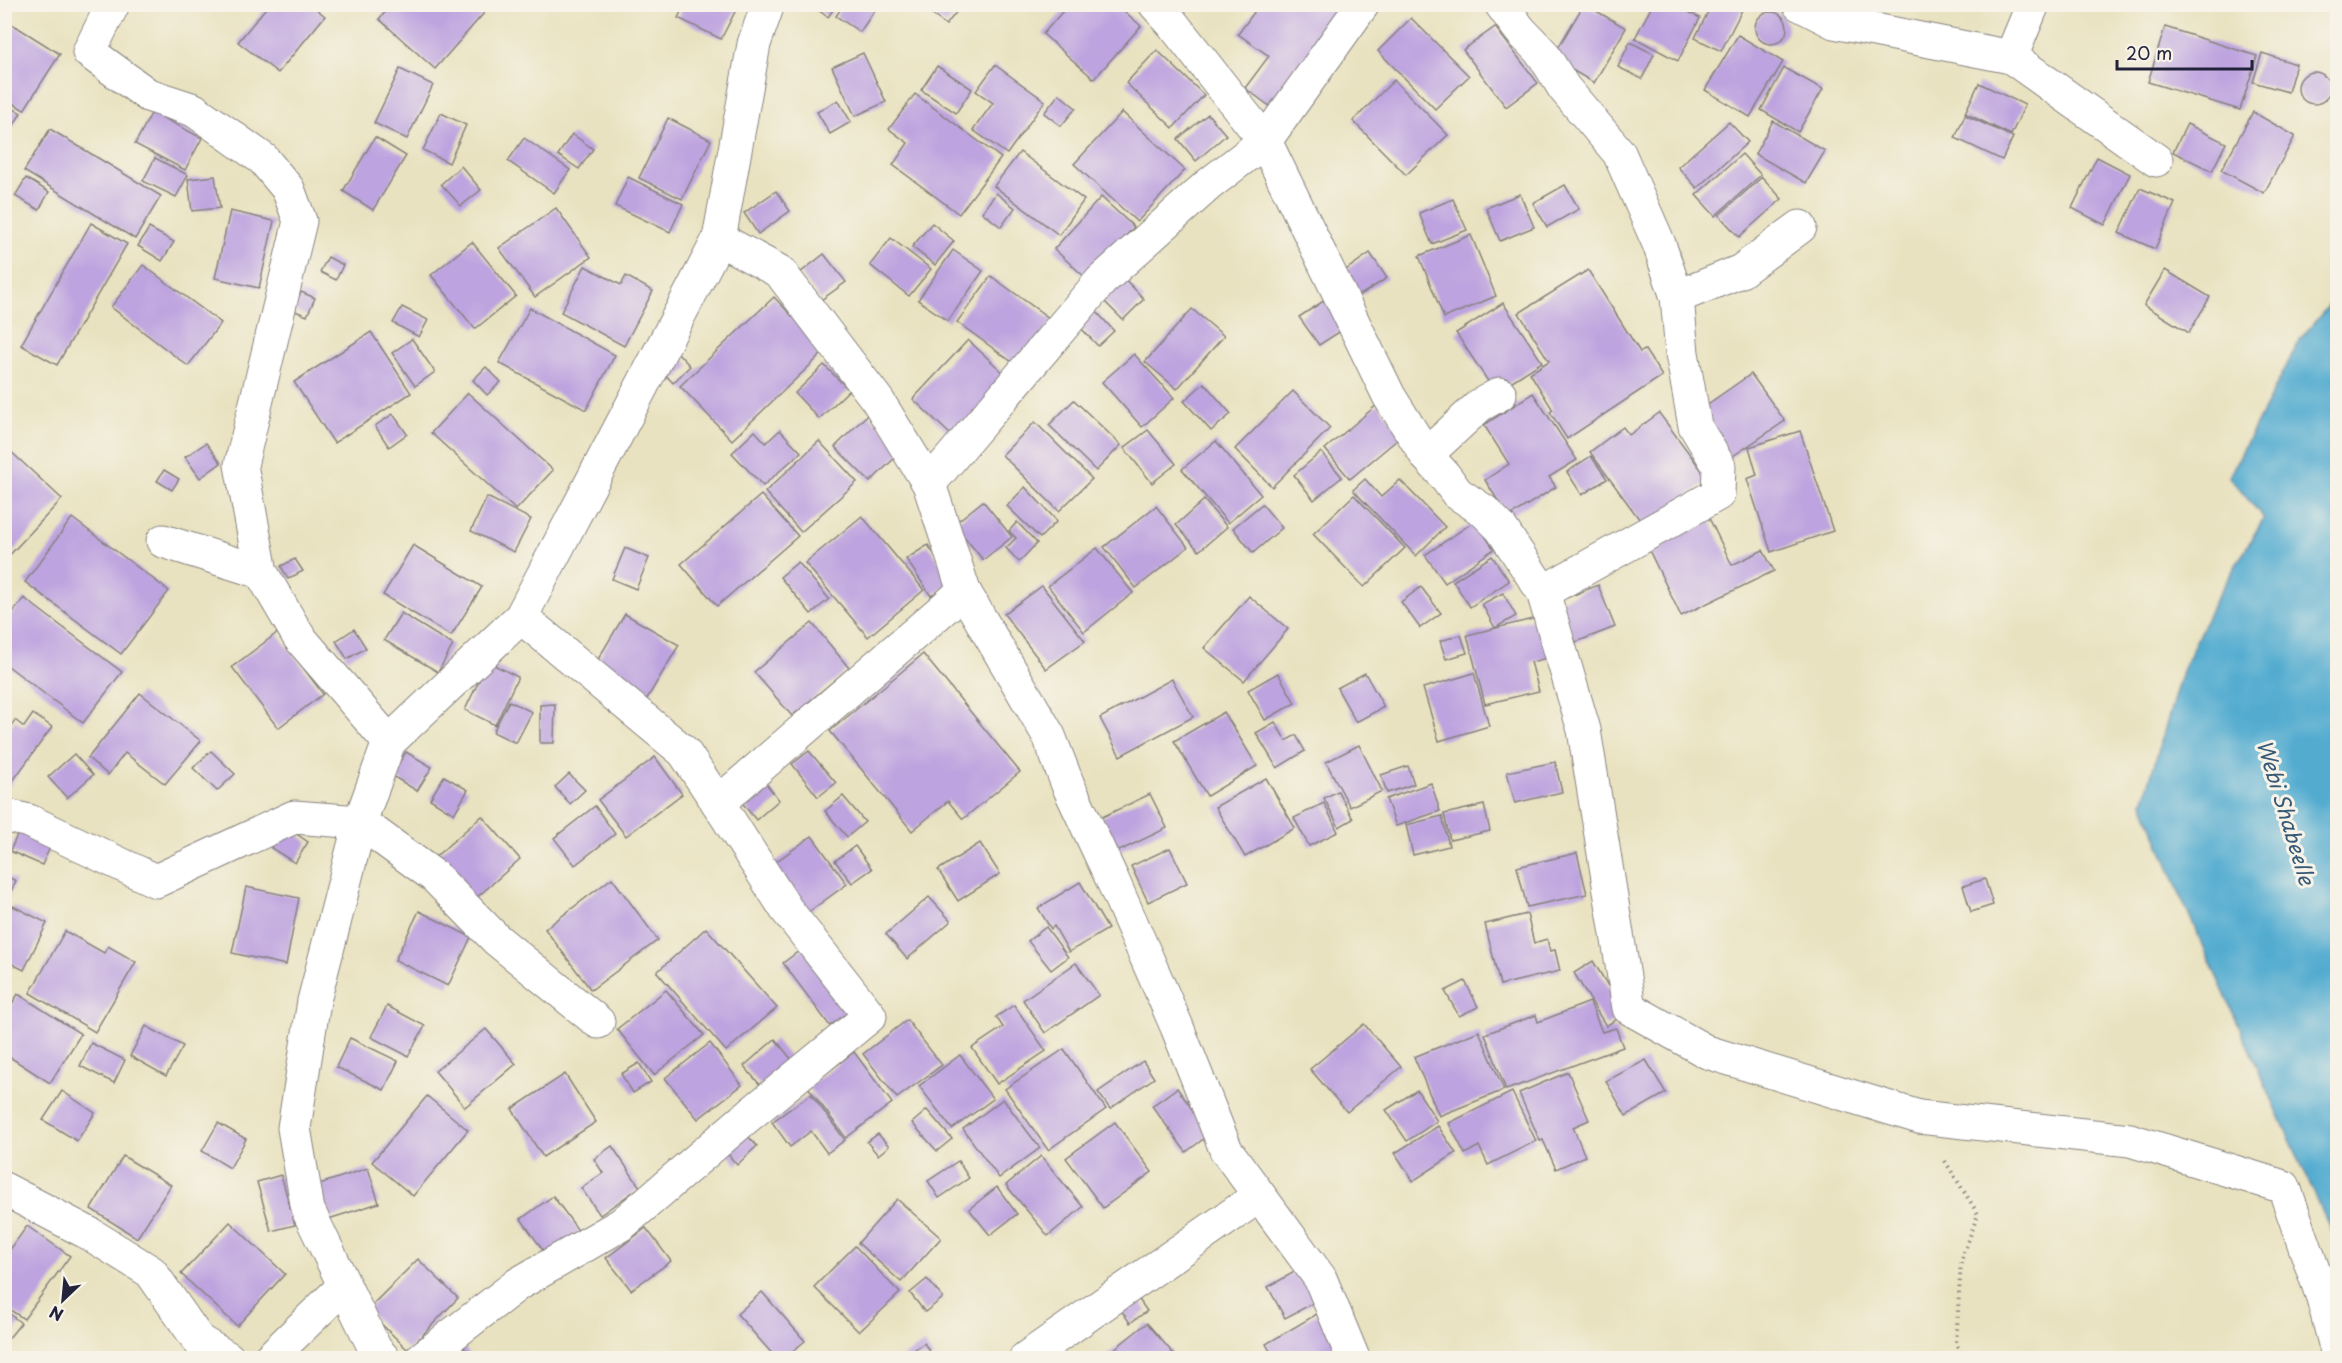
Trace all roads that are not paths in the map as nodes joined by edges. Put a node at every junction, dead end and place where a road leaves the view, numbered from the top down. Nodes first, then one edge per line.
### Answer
1 (112, 4) edge
2 (768, 4) edge
3 (1155, 4) edge
4 (1363, 4) edge
5 (1501, 4) edge
6 (1799, 4) edge
7 (2033, 4) edge
8 (2011, 57) junction
9 (1265, 141) junction
10 (2156, 160) dead end
11 (1800, 227) dead end
12 (719, 239) junction
13 (1677, 297) junction
14 (1500, 394) dead end
15 (1426, 455) junction
16 (929, 484) junction
17 (163, 541) dead end
18 (261, 572) junction
19 (964, 591) junction
20 (1543, 592) junction
21 (521, 617) junction
22 (389, 742) junction
23 (718, 803) junction
24 (4, 815) edge
25 (360, 822) junction
26 (598, 1022) dead end
27 (4, 1189) edge
28 (1259, 1196) junction
29 (344, 1286) junction
30 (195, 1350) edge
31 (2337, 1355) edge
32 (228, 1359) edge
33 (270, 1359) edge
34 (383, 1359) edge
35 (422, 1359) edge
36 (1026, 1359) edge
37 (1353, 1359) edge

1 - 18 street
2 - 12 street
3 - 9 street
4 - 9 street
5 - 13 street
6 - 8 street
7 - 8 street
8 - 10 street
9 - 15 street
9 - 16 street
11 - 13 street
12 - 16 street
12 - 21 street
13 - 20 street
14 - 15 street
15 - 20 street
16 - 19 street
17 - 18 street
18 - 22 street
19 - 23 street
19 - 28 street
20 - 31 street
21 - 22 street
21 - 23 street
22 - 25 street
23 - 35 street
24 - 25 street
25 - 26 street
25 - 29 street
27 - 30 street
28 - 36 street
28 - 37 street
29 - 33 street
29 - 34 street
30 - 32 street

